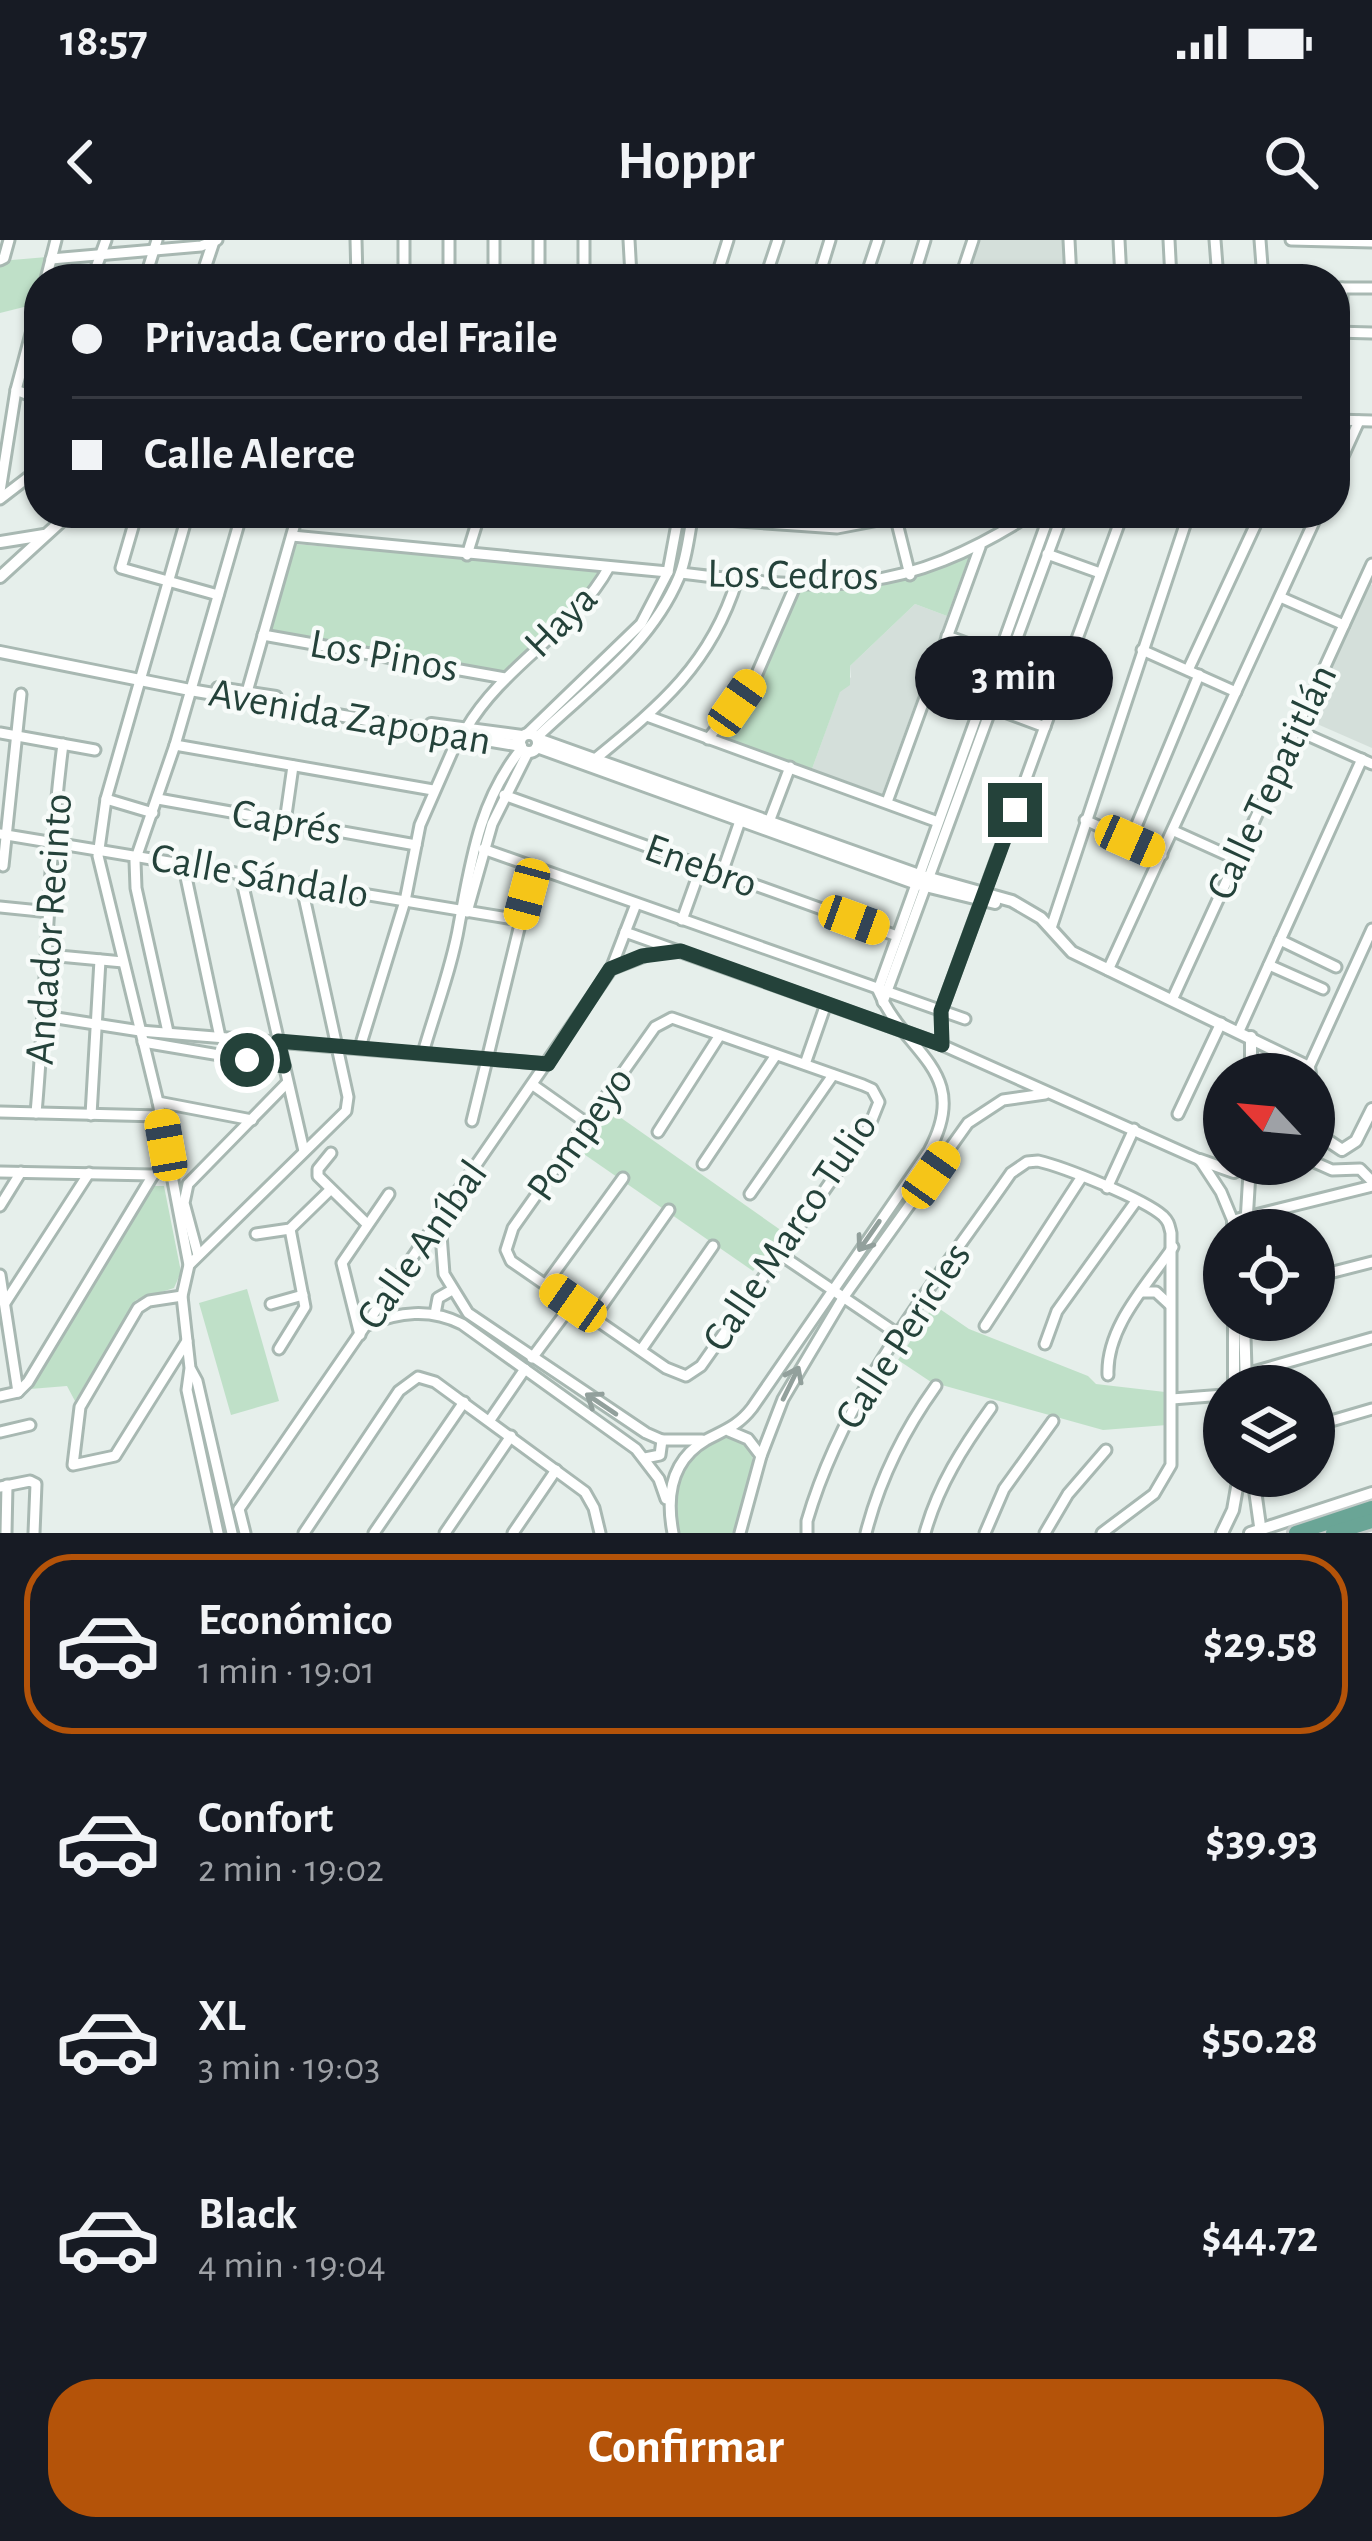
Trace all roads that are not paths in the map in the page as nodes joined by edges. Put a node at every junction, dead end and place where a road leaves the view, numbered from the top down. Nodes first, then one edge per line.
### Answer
1 (9, 240) edge
2 (56, 240) edge
3 (106, 240) edge
4 (1291, 240) edge
5 (215, 241) edge
6 (1372, 242) edge
7 (156, 244) edge
8 (101, 255) junction
9 (2, 259) edge
10 (51, 259) junction
11 (50, 264) edge
12 (98, 264) edge
13 (24, 360) edge
14 (16, 390) junction
15 (24, 393) edge
16 (1350, 421) edge
17 (1359, 421) junction
18 (1372, 421) edge
19 (1350, 441) edge
20 (0, 495) edge
21 (52, 528) edge
22 (133, 528) edge
23 (184, 528) edge
24 (238, 528) edge
25 (294, 528) edge
26 (475, 528) edge
27 (676, 528) edge
28 (691, 528) edge
29 (895, 528) edge
30 (1010, 528) edge
31 (1046, 528) edge
32 (1058, 528) edge
33 (1117, 528) edge
34 (1185, 528) edge
35 (1255, 528) edge
36 (1311, 528) edge
37 (44, 535) junction
38 (292, 536) junction
39 (0, 542) edge
40 (980, 547) junction
41 (1047, 554) junction
42 (467, 555) junction
43 (1372, 564) edge
44 (609, 567) junction
45 (668, 572) junction
46 (681, 573) junction
47 (1100, 573) junction
48 (910, 575) junction
49 (0, 577) edge
50 (737, 580) junction
51 (1369, 580) edge
52 (168, 582) junction
53 (796, 584) junction
54 (218, 595) junction
55 (1280, 597) junction
56 (1025, 599) junction
57 (1344, 625) junction
58 (263, 635) junction
59 (947, 637) junction
60 (1142, 650) junction
61 (0, 652) edge
62 (999, 655) junction
63 (1194, 672) junction
64 (505, 677) junction
65 (140, 678) junction
66 (187, 686) junction
67 (247, 692) junction
68 (1236, 692) junction
69 (21, 694) dead end
70 (991, 707) junction
71 (647, 716) junction
72 (1045, 727) junction
73 (1296, 730) junction
74 (0, 733) edge
75 (463, 733) junction
76 (16, 736) junction
77 (709, 739) junction
78 (529, 743) junction
79 (63, 744) junction
80 (175, 746) junction
81 (95, 750) dead end
82 (595, 759) junction
83 (1367, 761) edge
84 (293, 766) junction
85 (790, 767) junction
86 (433, 790) junction
87 (504, 795) junction
88 (106, 799) junction
89 (158, 799) junction
90 (887, 802) junction
91 (153, 813) junction
92 (1085, 820) junction
93 (740, 821) junction
94 (284, 822) junction
95 (769, 822) junction
96 (938, 822) junction
97 (1174, 831) junction
98 (3, 834) edge
99 (51, 841) junction
100 (1130, 841) junction
101 (416, 844) junction
102 (97, 847) junction
103 (483, 849) junction
104 (137, 854) junction
105 (1162, 855) junction
106 (1236, 859) junction
107 (183, 863) junction
108 (3, 866) dead end
109 (701, 867) junction
110 (534, 868) junction
111 (240, 873) junction
112 (722, 873) junction
113 (923, 881) junction
114 (301, 884) junction
115 (983, 896) junction
116 (405, 901) junction
117 (636, 904) junction
118 (0, 907) edge
119 (50, 912) junction
120 (463, 914) junction
121 (520, 920) junction
122 (682, 920) junction
123 (1051, 928) junction
124 (1372, 929) edge
125 (625, 932) junction
126 (897, 936) junction
127 (1280, 940) junction
128 (681, 951) junction
129 (48, 955) junction
130 (100, 960) junction
131 (123, 962) junction
132 (1269, 964) junction
133 (1336, 967) dead end
134 (610, 969) junction
135 (1108, 970) junction
136 (1323, 989) dead end
137 (882, 995) junction
138 (1172, 1000) junction
139 (826, 1004) junction
140 (941, 1011) junction
141 (44, 1016) junction
142 (965, 1018) dead end
143 (661, 1022) joint
144 (1220, 1023) junction
145 (95, 1025) junction
146 (902, 1030) junction
147 (168, 1032) junction
148 (1245, 1034) junction
149 (720, 1035) junction
150 (141, 1036) junction
151 (220, 1036) junction
152 (278, 1041) junction
153 (942, 1045) junction
154 (338, 1046) junction
155 (359, 1047) junction
156 (424, 1053) junction
157 (1248, 1053) edge
158 (1279, 1053) edge
159 (1317, 1053) edge
160 (776, 1055) junction
161 (486, 1059) junction
162 (548, 1064) junction
163 (805, 1064) junction
164 (284, 1066) junction
165 (832, 1075) junction
166 (287, 1083) junction
167 (533, 1085) junction
168 (1050, 1094) junction
169 (158, 1102) junction
170 (1372, 1109) edge
171 (0, 1112) edge
172 (952, 1112) junction
173 (1178, 1114) dead end
174 (91, 1115) junction
175 (160, 1116) junction
176 (31, 1117) junction
177 (252, 1120) junction
178 (472, 1121) dead end
179 (968, 1123) junction
180 (589, 1124) junction
181 (1134, 1129) junction
182 (658, 1132) dead end
183 (1335, 1145) edge
184 (304, 1151) junction
185 (331, 1153) dead end
186 (1200, 1160) junction
187 (1203, 1161) edge
188 (704, 1165) dead end
189 (1335, 1170) edge
190 (0, 1172) edge
191 (21, 1172) junction
192 (89, 1172) junction
193 (153, 1175) junction
194 (171, 1175) junction
195 (623, 1178) dead end
196 (1081, 1178) junction
197 (1372, 1184) edge
198 (1107, 1188) junction
199 (330, 1190) junction
200 (389, 1194) dead end
201 (750, 1194) dead end
202 (1136, 1201) junction
203 (0, 1207) edge
204 (1227, 1209) edge
205 (1294, 1209) edge
206 (669, 1210) dead end
207 (440, 1220) junction
208 (367, 1224) junction
209 (290, 1229) junction
210 (256, 1234) dead end
211 (712, 1246) dead end
212 (1173, 1247) junction
213 (778, 1252) junction
214 (198, 1255) junction
215 (1372, 1262) edge
216 (189, 1265) junction
217 (1335, 1272) edge
218 (0, 1275) edge
219 (547, 1285) junction
220 (452, 1290) junction
221 (831, 1290) junction
222 (1142, 1292) junction
223 (303, 1295) junction
224 (182, 1296) junction
225 (843, 1298) junction
226 (573, 1303) junction
227 (5, 1304) junction
228 (271, 1304) dead end
229 (1170, 1305) junction
230 (352, 1310) junction
231 (435, 1314) junction
232 (594, 1317) junction
233 (985, 1326) dead end
234 (366, 1327) junction
235 (898, 1335) junction
236 (1372, 1338) edge
237 (187, 1342) junction
238 (1045, 1344) dead end
239 (279, 1349) dead end
240 (641, 1350) junction
241 (532, 1358) junction
242 (1291, 1365) edge
243 (190, 1368) junction
244 (525, 1369) junction
245 (1108, 1375) dead end
246 (936, 1386) dead end
247 (18, 1392) junction
248 (0, 1396) edge
249 (1203, 1397) edge
250 (1172, 1399) junction
251 (464, 1402) junction
252 (991, 1408) dead end
253 (1372, 1409) edge
254 (490, 1420) junction
255 (1335, 1420) edge
256 (1053, 1421) dead end
257 (30, 1425) dead end
258 (194, 1428) junction
259 (729, 1431) junction
260 (0, 1432) edge
261 (511, 1436) junction
262 (708, 1439) junction
263 (662, 1440) junction
264 (1106, 1450) dead end
265 (761, 1456) junction
266 (646, 1458) junction
267 (219, 1469) junction
268 (556, 1470) junction
269 (4, 1486) edge
270 (1372, 1493) edge
271 (1235, 1497) edge
272 (1255, 1497) edge
273 (667, 1503) junction
274 (226, 1508) junction
275 (1372, 1508) edge
276 (239, 1509) junction
277 (1233, 1510) junction
278 (1257, 1510) junction
279 (1313, 1511) junction
280 (1372, 1520) edge
281 (599, 1529) edge
282 (807, 1530) edge
283 (1257, 1532) edge
284 (6, 1533) edge
285 (34, 1533) edge
286 (218, 1533) edge
287 (232, 1533) edge
288 (245, 1533) edge
289 (304, 1533) edge
290 (374, 1533) edge
291 (445, 1533) edge
292 (513, 1533) edge
293 (586, 1533) edge
294 (673, 1533) edge
295 (740, 1533) edge
296 (866, 1533) edge
297 (925, 1533) edge
298 (985, 1533) edge
299 (1045, 1533) edge
300 (1102, 1533) edge
301 (1222, 1533) edge
302 (1277, 1533) edge
303 (1295, 1533) edge
304 (1333, 1533) edge

1 - 9 street
2 - 10 street
3 - 8 street
4 - 6 street
5 - 7 street
7 - 8 street
8 - 10 street
8 - 12 street
10 - 11 street
13 - 14 street
14 - 15 street
14 - 20 street
16 - 17 street
17 - 18 street
17 - 19 street
21 - 37 street
22 - 52 street
23 - 52 street
24 - 54 street
25 - 38 street
26 - 42 street
27 - 45 street
28 - 46 street
29 - 48 street
30 - 40 street, Los Cedros
31 - 56 street
32 - 41 street
33 - 47 street
34 - 60 street
35 - 63 street
36 - 55 street
37 - 39 street
37 - 49 street
38 - 42 street, Los Cedros
38 - 58 street
40 - 48 street, Los Cedros
40 - 59 street
41 - 47 street
41 - 56 street
42 - 44 street, Los Cedros
43 - 51 street, Calle Tepatitlán
44 - 45 street, Los Cedros
44 - 64 street, Haya
45 - 78 street
46 - 50 street, Los Cedros
46 - 78 street
47 - 72 street
48 - 53 street, Los Cedros
50 - 53 street, Los Cedros
50 - 71 street
51 - 57 street, Calle Tepatitlán
52 - 54 street
52 - 65 street
53 - 77 street
54 - 66 street
55 - 57 street
55 - 68 street
56 - 62 street
56 - 70 street
57 - 73 street, Calle Tepatitlán
58 - 64 street, Los Pinos
58 - 67 street
59 - 62 street
59 - 90 street
60 - 63 street
60 - 92 street
61 - 65 street, Avenida Zapopan
62 - 96 street
63 - 68 street
63 - 100 street
64 - 75 street, Haya
65 - 66 street, Avenida Zapopan
65 - 88 street
66 - 67 street, Avenida Zapopan
66 - 75 street, Avenida Zapopan
66 - 80 street
67 - 75 street, Avenida Zapopan
68 - 97 street
69 - 76 street
70 - 72 street
70 - 113 street
71 - 77 street
71 - 82 street
72 - 115 street
73 - 83 street
73 - 106 street, Calle Tepatitlán
74 - 76 street
75 - 78 street, Avenida Zapopan
75 - 86 street, Haya
76 - 79 street
76 - 98 street
77 - 85 street
78 - 82 street, Avenida Zapopan
78 - 87 street
78 - 93 street, Avenida Zapopan
78 - 120 street
79 - 81 street
79 - 99 street, Andador Recinto
80 - 84 street
80 - 89 street
82 - 95 street, Avenida Zapopan
83 - 127 street
84 - 86 street
84 - 94 street
85 - 90 street
85 - 95 street
86 - 101 street, Haya
87 - 103 street
87 - 109 street, Enebro
88 - 91 street
88 - 102 street
89 - 91 street
89 - 94 street, Caprés
90 - 96 street
91 - 104 street
92 - 100 street
92 - 123 street
93 - 112 street
93 - 113 street, Avenida Zapopan
94 - 101 street, Caprés
95 - 113 street, Avenida Zapopan
96 - 113 street
97 - 105 street
97 - 106 street
98 - 99 street, Calle Sándalo
98 - 108 street
99 - 102 street, Calle Sándalo
99 - 119 street, Andador Recinto
100 - 105 street
101 - 116 street, Haya
102 - 104 street, Calle Sándalo
102 - 131 street
103 - 110 street
103 - 120 street
104 - 107 street, Calle Sándalo
104 - 147 street
105 - 135 street
106 - 138 street, Calle Tepatitlán
107 - 111 street, Calle Sándalo
107 - 151 street
109 - 112 street, Enebro
109 - 122 street
110 - 117 street
110 - 121 street
111 - 114 street, Calle Sándalo
111 - 152 street
112 - 126 street, Enebro
113 - 115 street, Avenida Zapopan
113 - 126 street
113 - 137 street
114 - 116 street, Calle Sándalo
114 - 154 street
115 - 123 street, Avenida Zapopan
115 - 140 street
116 - 120 street, Calle Sándalo
116 - 155 street, Haya
117 - 122 street
117 - 125 street, Calle Aníbal
118 - 119 street
119 - 129 street, Andador Recinto
120 - 121 street, Calle Sándalo
120 - 156 street
121 - 161 street
122 - 137 street
123 - 135 street, Avenida Zapopan
124 - 159 street
125 - 128 street
125 - 134 street, Calle Aníbal
126 - 137 street
127 - 132 street
127 - 133 street
128 - 134 street
128 - 139 street
129 - 130 street
129 - 141 street, Andador Recinto
130 - 131 street
130 - 145 street
131 - 150 street
132 - 136 street
132 - 148 street
134 - 162 street, Calle Aníbal
135 - 138 street, Avenida Zapopan
137 - 140 street
137 - 146 street
138 - 144 street, Avenida Zapopan
139 - 146 street
139 - 163 street
140 - 142 street
140 - 153 street
141 - 145 street
141 - 176 street, Andador Recinto
143 - 149 street, Calle Marco Tulio
143 - 180 street, Pompeyo
144 - 148 street, Avenida Zapopan
144 - 173 street
145 - 150 street
145 - 174 street
146 - 153 street
146 - 172 street
147 - 150 street
147 - 151 street
148 - 157 street
148 - 158 street, Avenida Zapopan
149 - 160 street, Calle Marco Tulio
149 - 182 street
150 - 164 street
150 - 169 street
151 - 152 street
152 - 154 street
152 - 164 street
153 - 168 street
154 - 155 street
154 - 184 street
155 - 156 street
156 - 161 street
160 - 163 street, Calle Marco Tulio
160 - 188 street
161 - 162 street
161 - 178 street
162 - 167 street, Calle Aníbal
163 - 165 street, Calle Marco Tulio
164 - 166 street
165 - 201 street
165 - 213 street, Calle Marco Tulio
166 - 177 street
166 - 184 street
167 - 180 street
167 - 207 street, Calle Aníbal
168 - 179 street
168 - 181 street
169 - 175 street
169 - 177 street
170 - 183 street
171 - 176 street
172 - 179 street
172 -> 221 street
174 - 175 street
174 - 176 street
175 - 194 street
177 - 214 street
179 - 225 street
180 - 219 street, Pompeyo
181 - 186 street
181 - 198 street
184 - 214 street
185 - 199 street
186 - 187 street
186 - 204 street
189 - 197 street
190 - 191 street
191 - 192 street
191 - 203 street
192 - 193 street
192 - 227 street
193 - 194 street
193 - 247 street
194 - 216 street
195 - 219 street
196 - 198 street
196 - 233 street
196 - 235 street, Calle Pericles
197 - 205 street
198 - 202 street
199 - 208 street
199 - 209 street
200 - 208 street
202 - 212 street
202 - 238 street
206 - 232 street
207 - 220 street
207 - 234 street, Calle Aníbal
208 - 230 street
209 - 210 street
209 - 223 street
211 - 240 street
212 - 222 street
212 - 229 street
213 - 221 street
213 - 240 street, Calle Marco Tulio
214 - 216 street
215 - 217 street
216 - 224 street
218 - 227 street
219 - 226 street
220 - 231 street
220 - 241 street
221 - 225 street
221 - 259 street
222 - 229 street
222 - 245 street
223 - 228 street
223 - 239 street
224 - 237 street
224 - 237 street
225 - 235 street
265 -> 225 street
226 - 232 street
226 - 241 street
227 - 247 street
229 - 250 street
230 - 234 street
230 - 234 street
231 - 234 street
231 - 244 street
232 - 240 street
234 - 276 street, Calle Aníbal
235 - 282 street, Calle Pericles
236 - 242 street
237 - 243 street
263 -> 241 street
243 - 258 street
243 - 267 street
244 - 254 street
244 - 266 street
246 - 296 street
247 - 248 street
249 - 250 street
250 - 300 street
251 - 254 street
251 - 289 street
251 - 290 street
252 - 297 street
253 - 255 street
254 - 261 street
256 - 298 street
257 - 260 street
258 - 267 street
258 - 286 street
259 - 262 street
259 - 265 street
261 - 268 street
261 - 291 street
262 - 263 street
262 - 273 street
263 - 266 street
264 - 299 street
265 - 295 street
266 - 273 street
267 - 274 street
268 - 281 street
268 - 292 street
269 - 284 street
269 - 285 street
270 - 279 street
271 - 277 street
272 - 278 street
273 - 294 street
274 - 276 street
274 - 287 street
275 - 303 main road
276 - 288 street
277 - 278 street
277 - 301 street
278 - 283 street
279 - 283 street
279 - 302 street
280 - 304 main road
281 - 293 street

